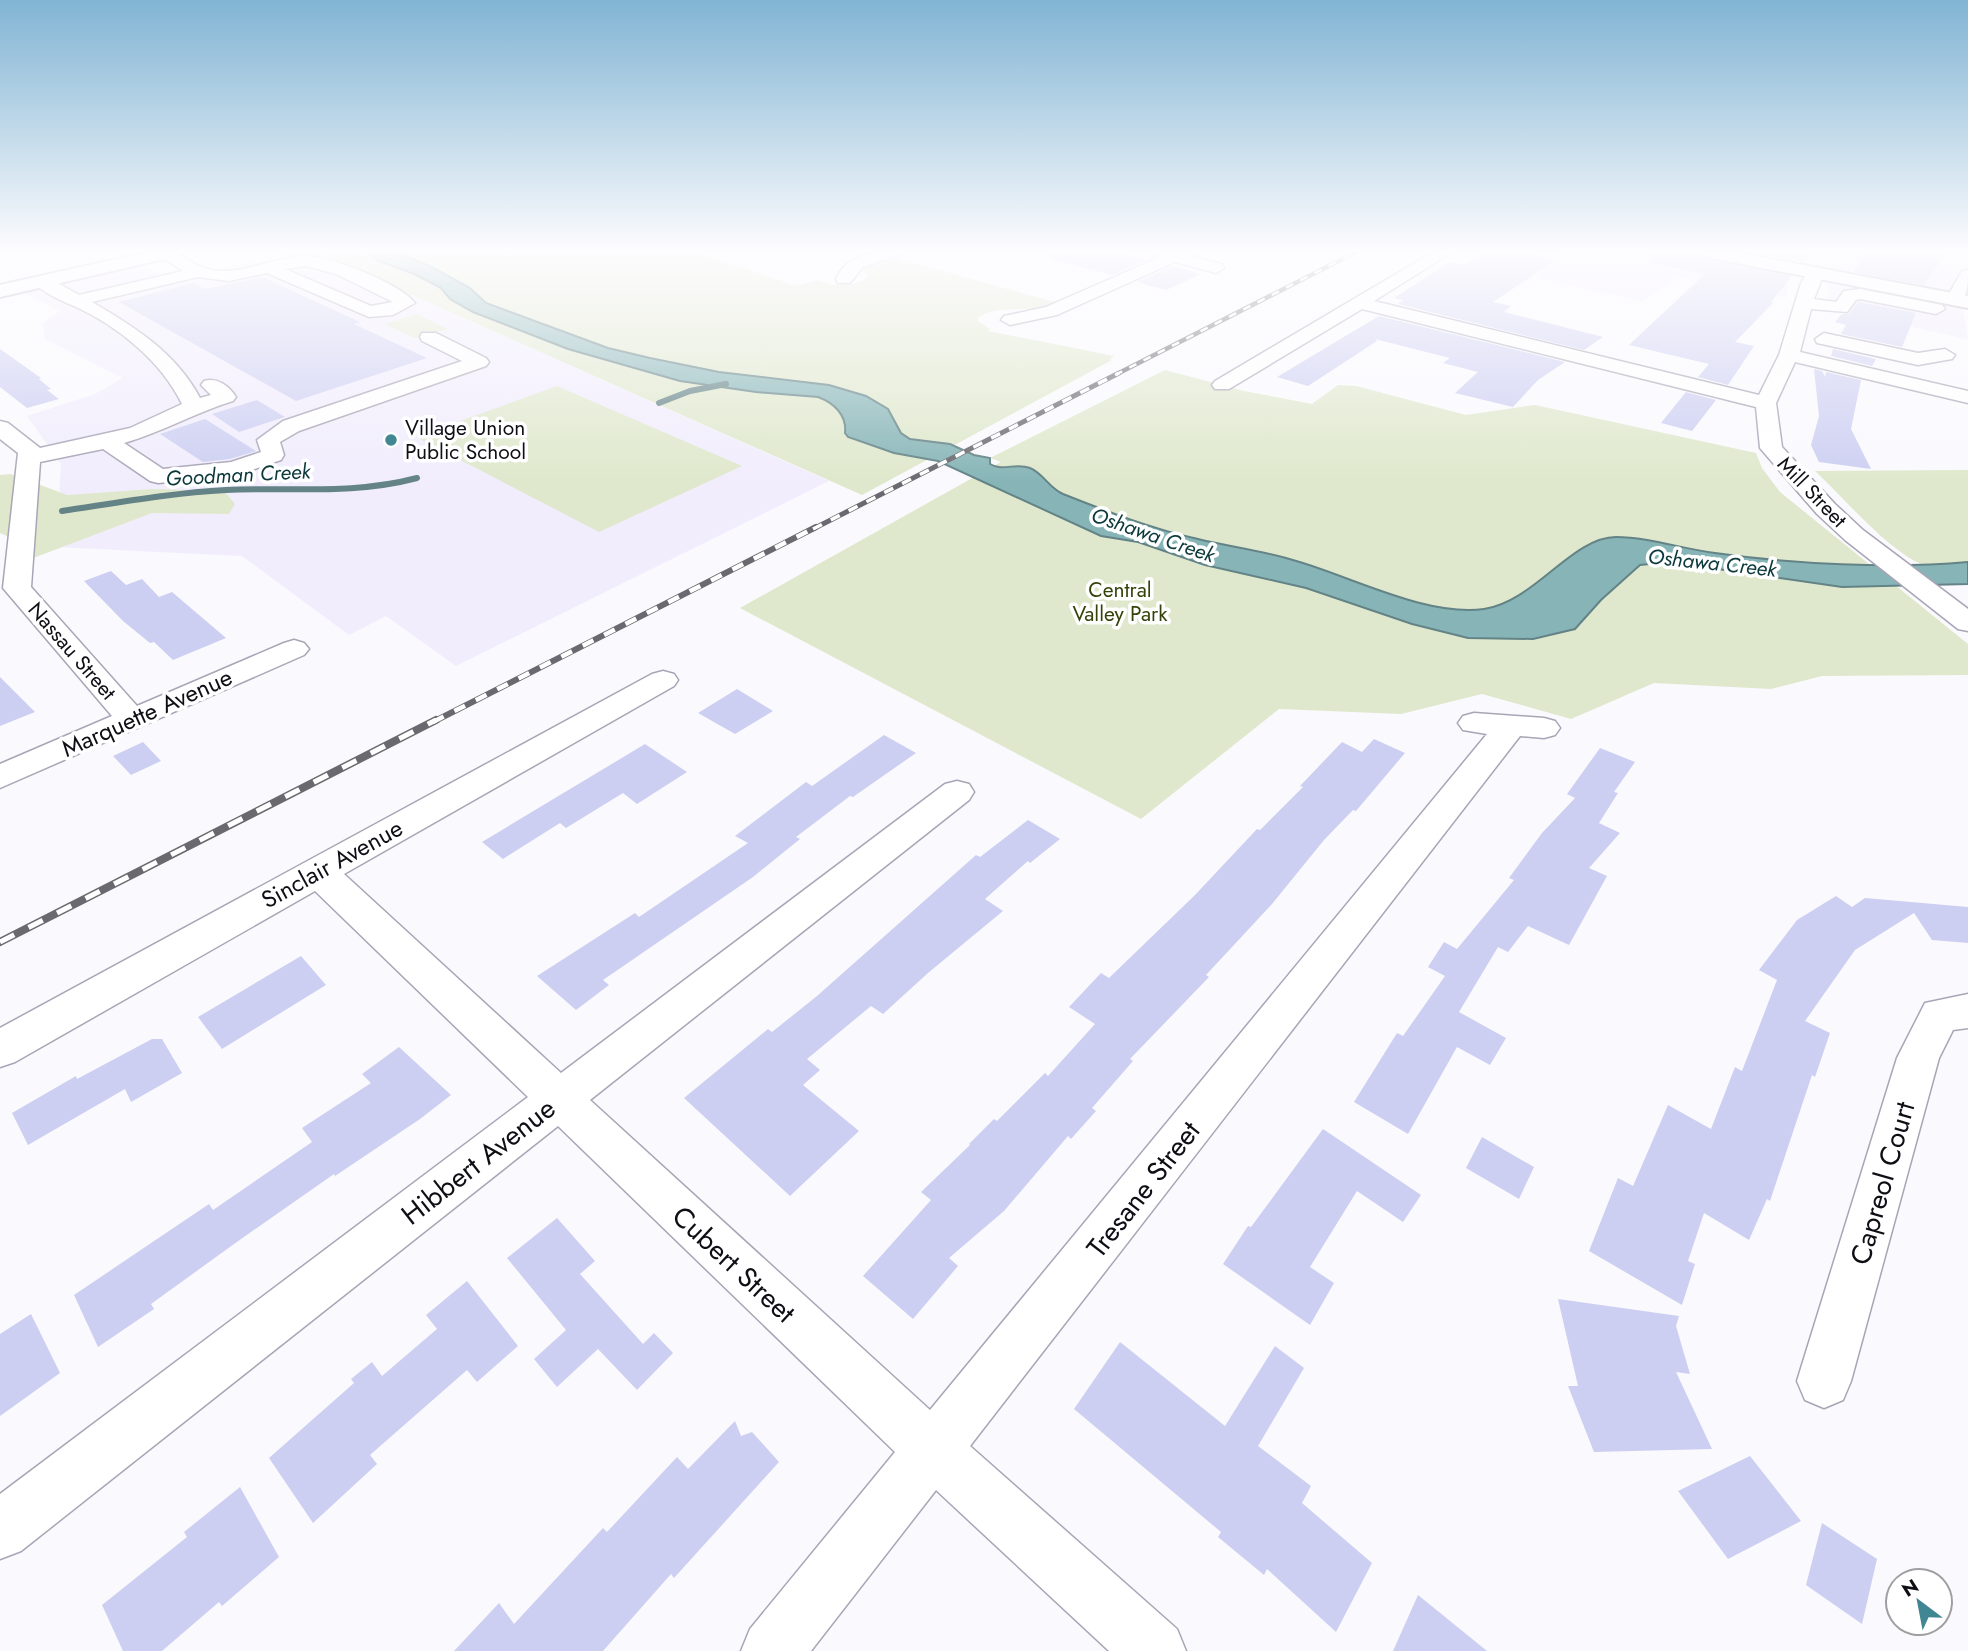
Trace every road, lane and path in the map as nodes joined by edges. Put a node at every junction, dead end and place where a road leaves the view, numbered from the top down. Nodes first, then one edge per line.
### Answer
1 (121, 328) edge
2 (1317, 328) edge
3 (1461, 328) edge
4 (1797, 328) edge
5 (1796, 333) junction
6 (429, 337) dead end
7 (1788, 355) junction
8 (1945, 355) dead end
9 (211, 385) dead end
10 (1222, 385) dead end
11 (1968, 397) edge
12 (1766, 403) junction
13 (194, 405) junction
14 (0, 428) edge
15 (106, 441) junction
16 (30, 457) junction
17 (9, 591) edge
18 (1968, 622) edge
19 (294, 649) dead end
20 (664, 680) dead end
21 (132, 720) junction
22 (1509, 726) dead end
23 (0, 778) edge
24 (957, 793) dead end
25 (318, 872) junction
26 (1968, 1011) edge
27 (0, 1049) edge
28 (558, 1099) junction
29 (1824, 1381) dead end
30 (934, 1451) junction
31 (0, 1530) edge
32 (772, 1651) edge
33 (1155, 1651) edge

1 - 13 street
2 - 10 street
3 - 12 street
4 - 5 street
5 - 7 street
5 - 8 street
6 - 15 street
7 - 11 street
7 - 12 street
9 - 13 street
12 - 18 street, Mill Street
13 - 15 street
14 - 16 street
15 - 16 street
16 - 17 street, Nassau Street
17 - 21 street, Nassau Street
19 - 21 street, Marquette Avenue
20 - 25 street, Sinclair Avenue
21 - 23 street, Marquette Avenue
22 - 30 street, Tresane Street
24 - 28 street, Hibbert Avenue
25 - 27 street, Sinclair Avenue
25 - 28 street, Cubert Street
26 - 29 street, Capreol Court
28 - 30 street, Cubert Street
28 - 31 street, Hibbert Avenue
30 - 32 street, Tresane Street
30 - 33 street, Cubert Street

